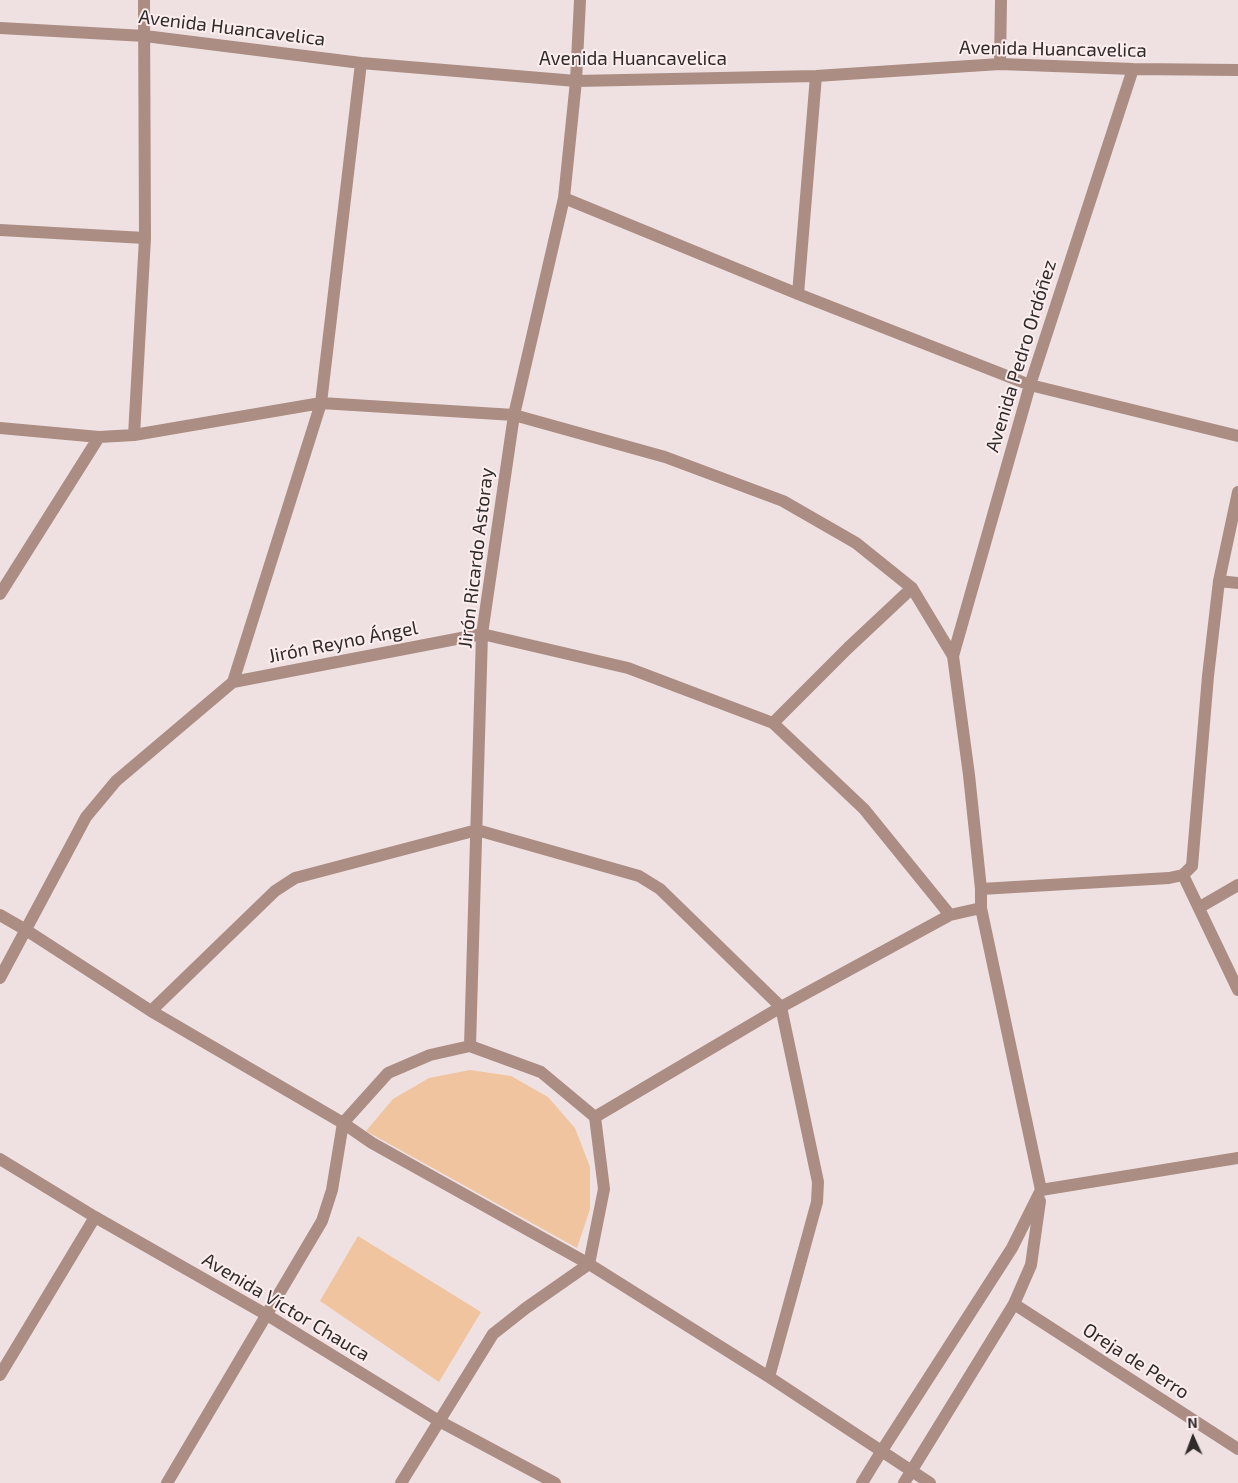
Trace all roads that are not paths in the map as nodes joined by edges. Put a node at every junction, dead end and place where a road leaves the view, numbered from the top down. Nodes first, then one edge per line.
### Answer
1 (144, 0) edge
2 (580, 0) edge
3 (1001, 0) edge
4 (0, 28) edge
5 (145, 36) junction
6 (361, 63) junction
7 (1000, 64) junction
8 (1134, 69) junction
9 (1238, 70) edge
10 (816, 76) junction
11 (576, 81) junction
12 (564, 198) junction
13 (0, 230) edge
14 (145, 238) junction
15 (798, 294) junction
16 (1030, 385) junction
17 (321, 403) junction
18 (514, 415) junction
19 (0, 428) edge
20 (134, 435) junction
21 (1238, 436) edge
22 (99, 437) junction
23 (1238, 492) edge
24 (1219, 581) junction
25 (1238, 583) edge
26 (912, 588) junction
27 (0, 594) edge
28 (482, 634) junction
29 (953, 656) junction
30 (232, 682) junction
31 (773, 723) junction
32 (477, 830) junction
33 (1184, 875) junction
34 (1238, 885) edge
35 (981, 889) junction
36 (1200, 907) junction
37 (982, 908) junction
38 (0, 915) edge
39 (950, 915) junction
40 (26, 930) junction
41 (0, 978) edge
42 (1238, 988) edge
43 (780, 1007) junction
44 (151, 1011) junction
45 (470, 1046) junction
46 (594, 1117) junction
47 (343, 1123) junction
48 (1238, 1158) edge
49 (0, 1159) edge
50 (1041, 1190) junction
51 (95, 1217) junction
52 (589, 1264) junction
53 (1014, 1304) junction
54 (267, 1315) junction
55 (0, 1375) edge
56 (769, 1377) junction
57 (439, 1421) junction
58 (1238, 1449) edge
59 (881, 1452) junction
60 (908, 1478) edge
61 (167, 1483) edge
62 (401, 1483) edge
63 (555, 1483) edge
64 (862, 1483) edge
65 (930, 1483) edge

1 - 5 street
2 - 11 street, Jirón Ricardo Astoray
3 - 7 street
4 - 5 street, Avenida Huancavelica
5 - 6 street, Avenida Huancavelica
5 - 14 street
6 - 11 street, Avenida Huancavelica
6 - 17 street
7 - 8 street, Avenida Huancavelica
7 - 10 street, Avenida Huancavelica
8 - 9 street, Avenida Huancavelica
8 - 16 street, Avenida Pedro Ordóñez
10 - 11 street, Avenida Huancavelica
10 - 15 street
11 - 12 street, Jirón Ricardo Astoray
12 - 15 street
12 - 18 street, Jirón Ricardo Astoray
13 - 14 street
14 - 20 street
15 - 16 street
16 - 21 street
16 - 29 street, Avenida Pedro Ordóñez
17 - 18 street
17 - 20 street
17 - 30 street
18 - 26 street
18 - 28 street, Jirón Ricardo Astoray
19 - 22 street
20 - 22 street
22 - 27 street
23 - 24 street
24 - 25 street
24 - 33 street
26 - 29 street
26 - 31 street
28 - 30 street, Jirón Reyno Ángel
28 - 31 street, Jirón Reyno Ángel
28 - 32 street, Jirón Ricardo Astoray
29 - 35 street
30 - 40 street, Jirón Reyno Ángel
31 - 39 street
32 - 43 street
32 - 44 street
32 - 45 street, Jirón Ricardo Astoray
33 - 35 street
33 - 36 street
34 - 36 street
35 - 37 street
36 - 42 street
37 - 39 street
37 - 50 street
38 - 40 street
39 - 43 street
40 - 41 street, Jirón Reyno Ángel
40 - 44 street
43 - 46 street
43 - 56 street
44 - 47 street
45 - 46 street
45 - 47 street
46 - 52 street
47 - 52 street
47 - 54 street
48 - 50 street
49 - 51 street, Avenida Víctor Chauca
50 - 53 street
50 - 59 street
51 - 54 street, Avenida Víctor Chauca
51 - 55 street
52 - 56 street
52 - 57 street
53 - 58 street, Oreja de Perro
53 - 60 street
54 - 57 street, Avenida Víctor Chauca
54 - 61 street
56 - 59 street
57 - 62 street
57 - 63 street, Avenida Víctor Chauca
59 - 60 street
59 - 64 street
60 - 65 street

